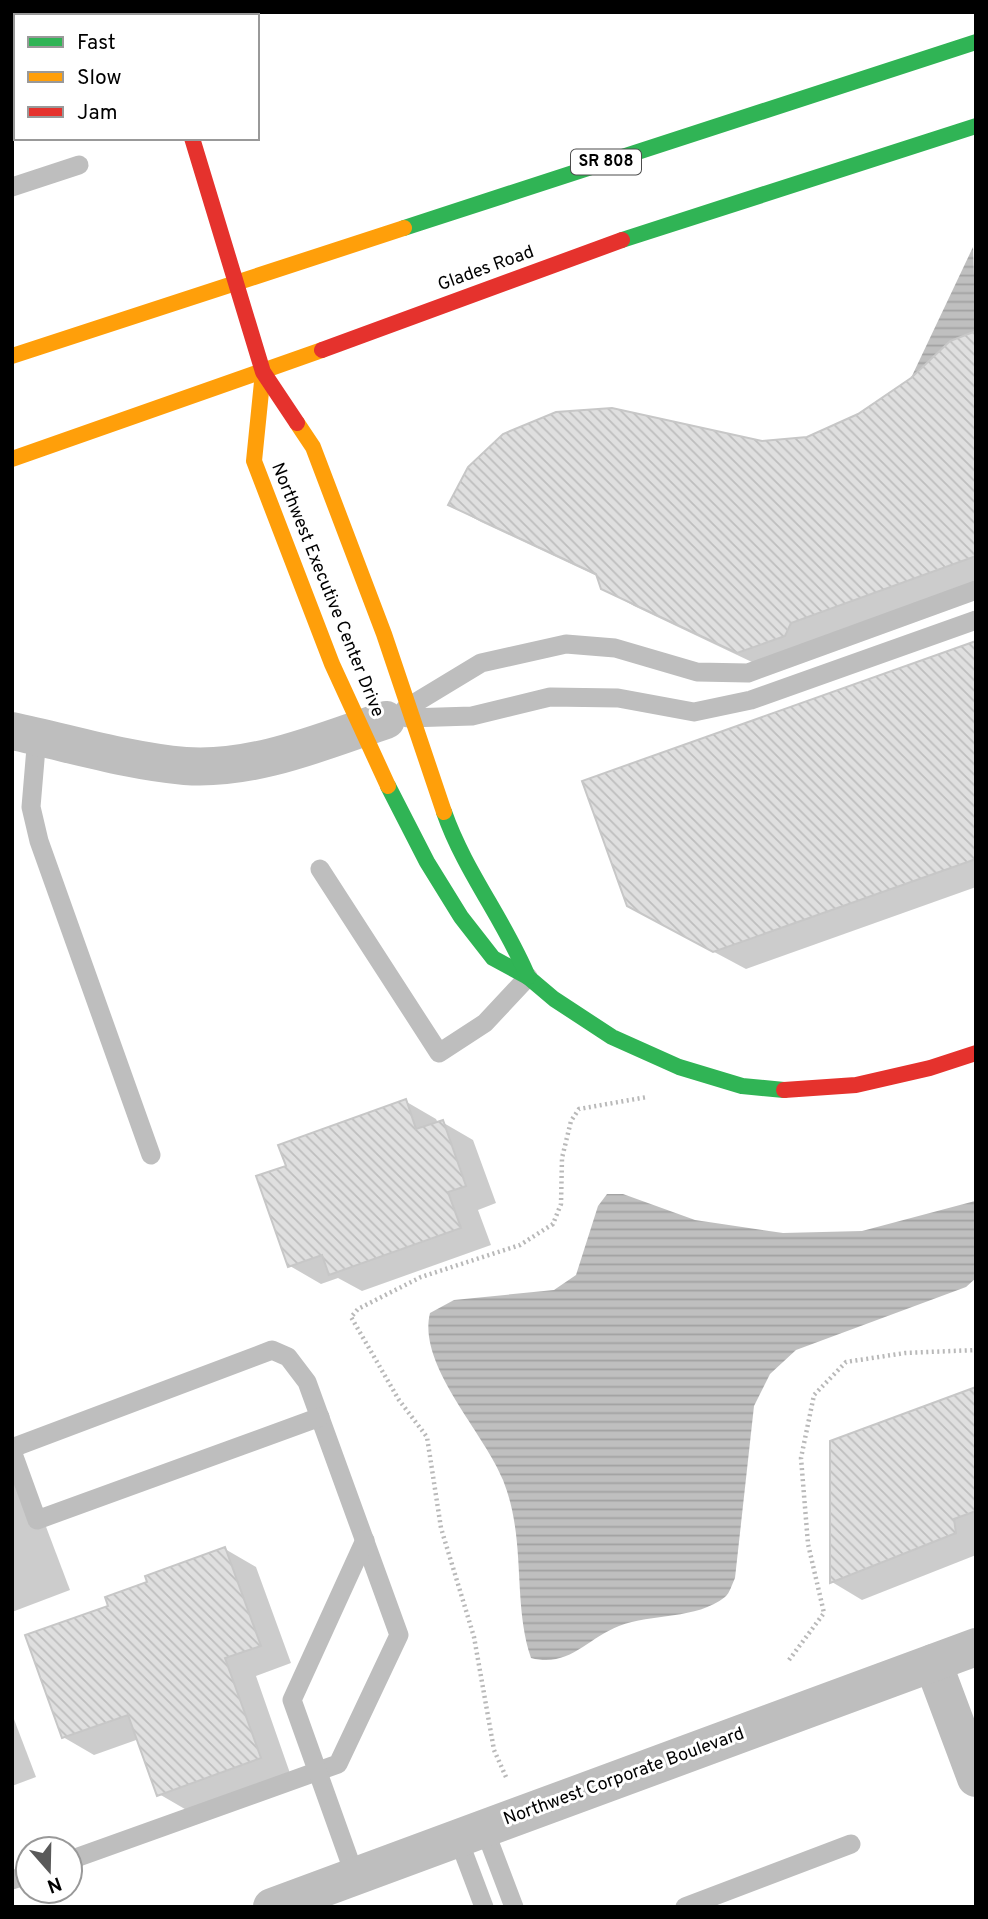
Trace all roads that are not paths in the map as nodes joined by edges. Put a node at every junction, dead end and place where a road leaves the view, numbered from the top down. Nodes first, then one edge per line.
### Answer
1 (976, 42) edge
2 (976, 126) edge
3 (193, 140) edge
4 (79, 165) dead end
5 (12, 187) edge
6 (236, 284) junction
7 (12, 356) edge
8 (263, 372) junction
9 (12, 460) edge
10 (976, 590) edge
11 (976, 620) edge
12 (392, 718) junction
13 (24, 734) edge
14 (320, 869) dead end
15 (528, 978) junction
16 (976, 1054) edge
17 (152, 1155) dead end
18 (320, 1417) junction
19 (12, 1449) edge
20 (365, 1539) junction
21 (976, 1647) edge
22 (933, 1663) junction
23 (316, 1772) junction
24 (976, 1778) edge
25 (471, 1833) junction
26 (851, 1844) dead end
27 (84, 1855) edge
28 (355, 1876) junction
29 (272, 1907) edge
30 (484, 1907) edge
31 (514, 1907) edge
32 (685, 1907) edge

1 - 6 street, SR 808
2 - 8 street, Glades Road
3 - 6 street, Northwest Executive Center Drive
4 - 5 lane
6 - 7 street, SR 808
6 - 8 street, Northwest Executive Center Drive
8 - 9 street, Glades Road
8 - 12 street, Northwest Executive Center Drive
8 - 12 street, Northwest Executive Center Drive
10 - 12 lane
11 - 12 lane
12 - 13 street
12 - 15 street, Northwest Executive Center Drive
12 - 15 street, Northwest Executive Center Drive
13 - 17 lane
14 - 15 lane
15 - 16 street, Northwest Executive Center Drive
18 - 19 lane
18 - 19 lane
18 - 20 lane
20 - 23 lane
20 - 23 lane
21 - 22 street, Northwest Corporate Boulevard
22 - 24 street
22 - 25 street, Northwest Corporate Boulevard
23 - 27 lane
23 - 28 lane
25 - 28 street, Northwest Corporate Boulevard
25 - 30 lane
25 - 31 lane
26 - 32 lane
28 - 29 street, Northwest Corporate Boulevard

